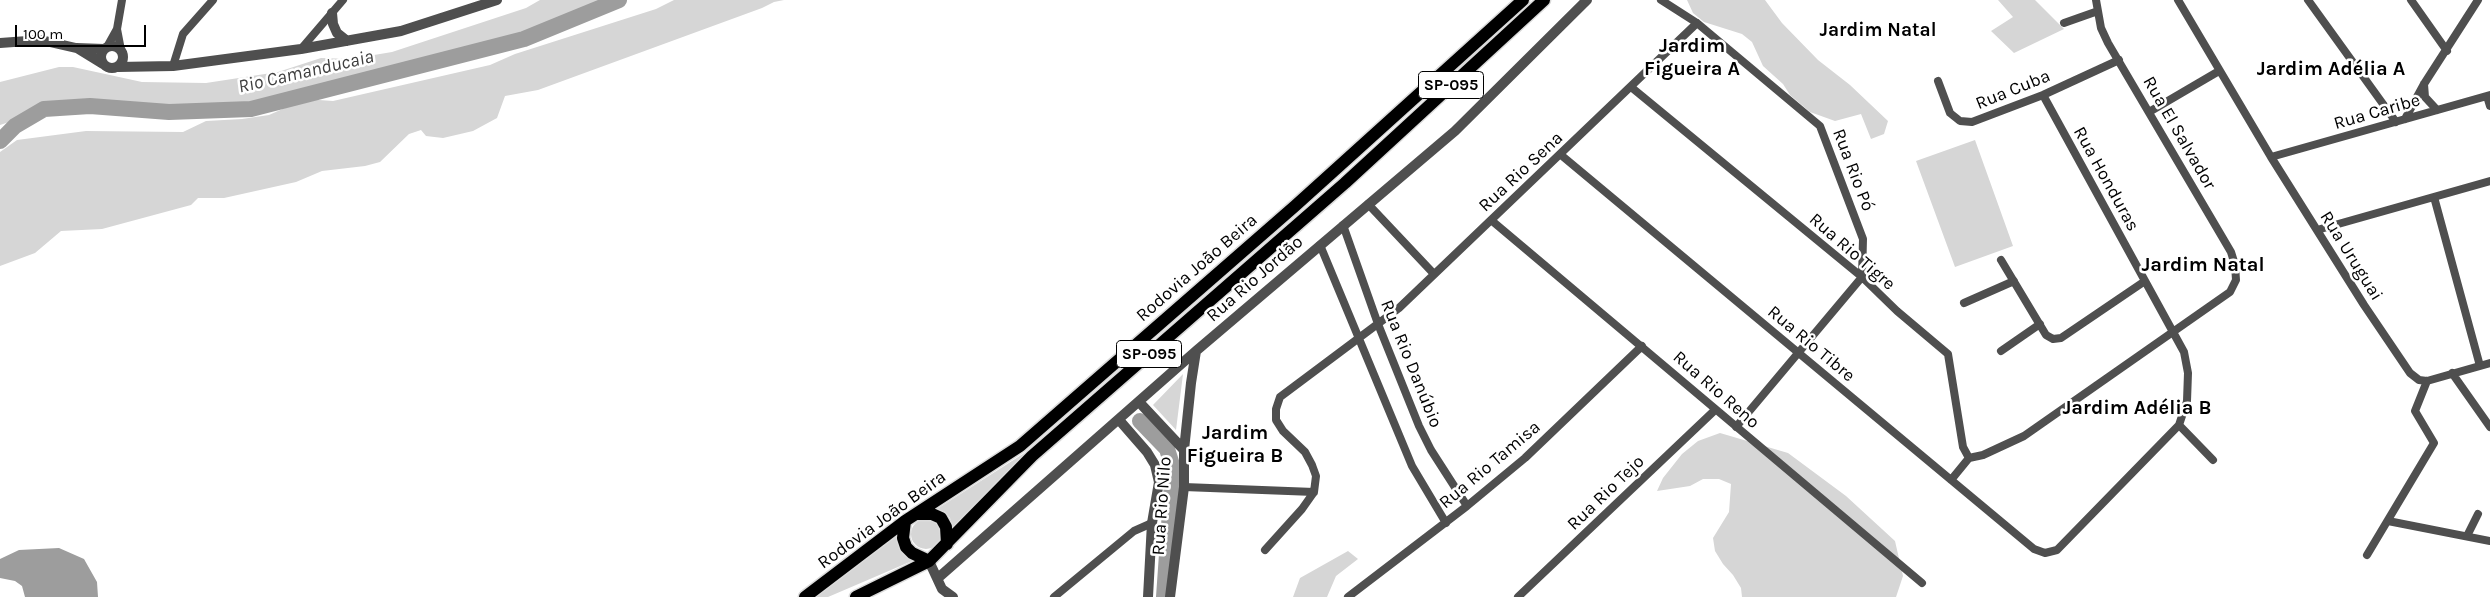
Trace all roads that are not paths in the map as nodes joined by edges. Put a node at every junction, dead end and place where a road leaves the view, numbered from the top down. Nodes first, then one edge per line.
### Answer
1 (122, 0) edge
2 (213, 0) edge
3 (343, 0) edge
4 (496, 0) edge
5 (1523, 0) edge
6 (1544, 0) edge
7 (1587, 0) edge
8 (1661, 0) edge
9 (2096, 0) edge
10 (2178, 0) edge
11 (2308, 0) edge
12 (2411, 0) edge
13 (2478, 0) edge
14 (2098, 11) junction
15 (332, 13) junction
16 (1697, 23) junction
17 (2064, 23) dead end
18 (117, 30) junction
19 (347, 41) junction
20 (0, 43) edge
21 (76, 48) junction
22 (106, 48) junction
23 (301, 49) junction
24 (122, 52) junction
25 (2447, 52) junction
26 (2119, 60) junction
27 (103, 64) junction
28 (173, 66) junction
29 (118, 67) junction
30 (141, 68) junction
31 (2219, 71) junction
32 (1938, 81) dead end
33 (2424, 84) junction
34 (1632, 87) junction
35 (2043, 95) junction
36 (2489, 96) edge
37 (2490, 106) edge
38 (2437, 110) junction
39 (2149, 112) junction
40 (2405, 119) junction
41 (2396, 122) junction
42 (1561, 155) junction
43 (2271, 157) junction
44 (2490, 181) edge
45 (2434, 196) junction
46 (1368, 204) junction
47 (1491, 220) junction
48 (1343, 225) junction
49 (2317, 230) junction
50 (1320, 245) junction
51 (2002, 260) dead end
52 (1434, 274) junction
53 (1862, 277) junction
54 (2014, 281) junction
55 (2146, 281) junction
56 (1964, 303) dead end
57 (1378, 324) junction
58 (2040, 324) junction
59 (2173, 330) junction
60 (1360, 336) junction
61 (1642, 346) junction
62 (1196, 351) junction
63 (2000, 351) dead end
64 (1798, 353) junction
65 (2490, 362) edge
66 (2480, 366) junction
67 (2452, 373) junction
68 (2426, 381) junction
69 (1140, 403) junction
70 (1716, 410) junction
71 (1120, 420) junction
72 (2179, 425) junction
73 (1736, 427) junction
74 (2490, 427) edge
75 (1184, 450) junction
76 (1969, 458) junction
77 (2213, 460) dead end
78 (1951, 480) junction
79 (1184, 487) junction
80 (1314, 492) junction
81 (1468, 506) junction
82 (916, 514) junction
83 (2478, 514) dead end
84 (2388, 521) junction
85 (905, 522) junction
86 (1152, 523) junction
87 (1446, 523) junction
88 (2467, 536) junction
89 (2490, 541) edge
90 (947, 544) junction
91 (1265, 550) dead end
92 (2367, 555) dead end
93 (929, 561) junction
94 (938, 578) junction
95 (1922, 583) dead end
96 (805, 597) edge
97 (856, 597) edge
98 (953, 597) edge
99 (1054, 597) edge
100 (1148, 597) edge
101 (1170, 597) edge
102 (1348, 597) edge
103 (1518, 597) edge

1 - 18 street
2 - 28 street
3 - 15 street
4 - 19 street
5 - 82 main road, Rodovia João Beira / SP-095
6 - 90 main road, Rodovia João Beira / SP-095
7 - 46 street, Rua Rio Jordão
8 - 16 street, Rua Rio Pó
9 - 14 street, Rua El Salvador
10 - 31 street, Rua Uruguai
11 - 41 street
12 - 25 street
13 - 25 street
14 - 17 street
14 - 26 street, Rua El Salvador
15 - 19 street
15 - 23 street
16 - 34 street, Rua Rio Sena
16 - 53 street, Rua Rio Pó
18 - 22 street
18 - 24 street
19 - 23 street
20 - 21 street
21 - 22 street
21 - 27 street
22 - 24 street
22 - 27 street
23 - 28 street
24 - 29 street
24 - 30 street
25 - 33 street
26 - 35 street, Rua Cuba
26 - 39 street, Rua El Salvador
27 - 29 street
28 - 30 street
29 - 30 street
31 - 39 street
31 - 43 street, Rua Uruguai
32 - 35 street, Rua Cuba
33 - 38 street
33 - 40 street
34 - 42 street, Rua Rio Sena
34 - 53 street, Rua Rio Tigre
35 - 55 street, Rua Honduras
36 - 37 street
36 - 38 street, Rua Caribe
38 - 40 street, Rua Caribe
39 - 59 street, Rua El Salvador
40 - 41 street, Rua Caribe
41 - 43 street, Rua Caribe
42 - 47 street, Rua Rio Sena
42 - 64 street, Rua Rio Tibre
43 - 49 street, Rua Uruguai
44 - 45 street
45 - 49 street
45 - 66 street
46 - 48 street, Rua Rio Jordão
46 - 52 street
47 - 52 street, Rua Rio Sena
47 - 61 street, Rua Rio Reno
48 - 50 street, Rua Rio Jordão
48 - 57 street, Rua Rio Danúbio
49 - 68 street, Rua Uruguai
50 - 60 street
50 - 62 street, Rua Rio Jordão
51 - 54 street
52 - 57 street, Rua Rio Sena
53 - 64 street
53 - 76 street, Rua Rio Tigre
54 - 56 street
54 - 58 street
55 - 58 street
55 - 59 street, Rua Honduras
57 - 60 street, Rua Rio Sena
57 - 81 street, Rua Rio Danúbio
58 - 63 street
59 - 72 street, Rua Honduras
59 - 76 street
60 - 80 street, Rua Rio Sena
60 - 87 street
61 - 70 street, Rua Rio Reno
61 - 81 street, Rua Rio Tamisa
62 - 69 street, Rua Rio Jordão
62 - 75 street
64 - 73 street
64 - 78 street, Rua Rio Tibre
65 - 66 street
66 - 67 street
67 - 68 street
67 - 74 street
68 - 84 street
69 - 71 street, Rua Rio Jordão
69 - 75 street, Rua Rio Nilo
70 - 73 street, Rua Rio Reno
70 - 103 street, Rua Rio Tejo
71 - 86 street
71 - 94 street, Rua Rio Jordão
72 - 77 street
72 - 78 street, Rua Rio Tibre
73 - 95 street, Rua Rio Reno
75 - 79 street, Rua Rio Nilo
76 - 78 street
79 - 80 street
79 - 101 street, Rua Rio Nilo
80 - 91 street
81 - 87 street, Rua Rio Tamisa
82 - 85 main road, Rodovia João Beira / SP-095
82 - 90 main road
83 - 88 street
84 - 88 street
84 - 92 street
85 - 93 main road
85 - 96 main road, Rodovia João Beira / SP-095
86 - 99 street
86 - 100 street
87 - 102 street, Rua Rio Tamisa
88 - 89 street
90 - 93 main road, Rodovia João Beira / SP-095
93 - 94 street
93 - 97 main road, Rodovia João Beira / SP-095
94 - 98 street

